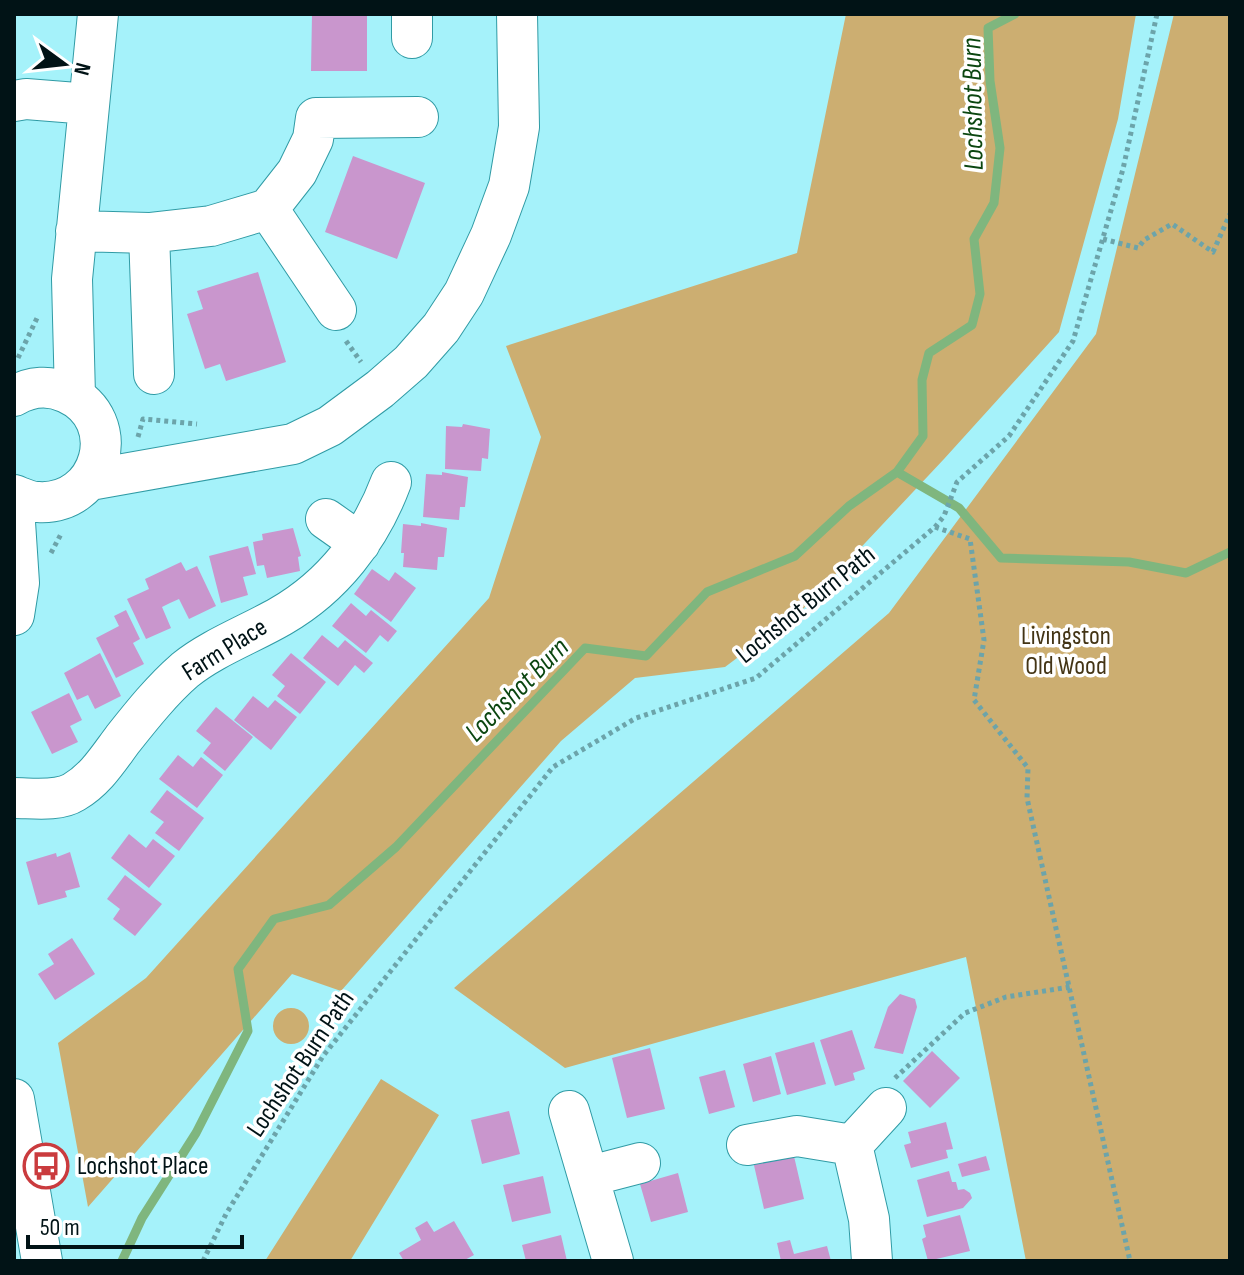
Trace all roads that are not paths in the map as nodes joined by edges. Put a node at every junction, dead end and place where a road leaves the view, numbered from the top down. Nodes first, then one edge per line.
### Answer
1 (517, 14) edge
2 (98, 15) edge
3 (14, 101) edge
4 (89, 104) junction
5 (418, 117) dead end
6 (268, 209) junction
7 (76, 231) junction
8 (149, 233) junction
9 (72, 279) junction
10 (336, 310) road end
11 (154, 374) dead end
12 (18, 393) edge
13 (86, 410) junction
14 (187, 462) junction
15 (391, 482) dead end
16 (14, 495) edge
17 (71, 503) junction
18 (14, 507) edge
19 (326, 519) dead end
20 (360, 543) junction
21 (17, 599) edge
22 (14, 798) edge
23 (14, 1099) edge
24 (886, 1108) road end
25 (569, 1111) dead end
26 (747, 1145) dead end
27 (852, 1145) junction
28 (640, 1163) dead end
29 (590, 1176) junction
30 (42, 1261) edge
31 (613, 1261) edge
32 (872, 1261) edge

1 - 14 street
2 - 4 street
3 - 4 street
4 - 7 street
5 - 6 street
6 - 8 street
6 - 10 street
7 - 8 street
7 - 9 street
8 - 11 street
9 - 12 street
9 - 13 street
12 - 13 street
13 - 14 street
13 - 17 street
14 - 17 street
15 - 20 street, Farm Place
16 - 17 street
17 - 21 street
18 - 21 street
19 - 20 street
20 - 22 street, Farm Place
23 - 30 street
24 - 27 street
25 - 29 street
26 - 27 street
27 - 32 street
28 - 29 street
29 - 31 street

